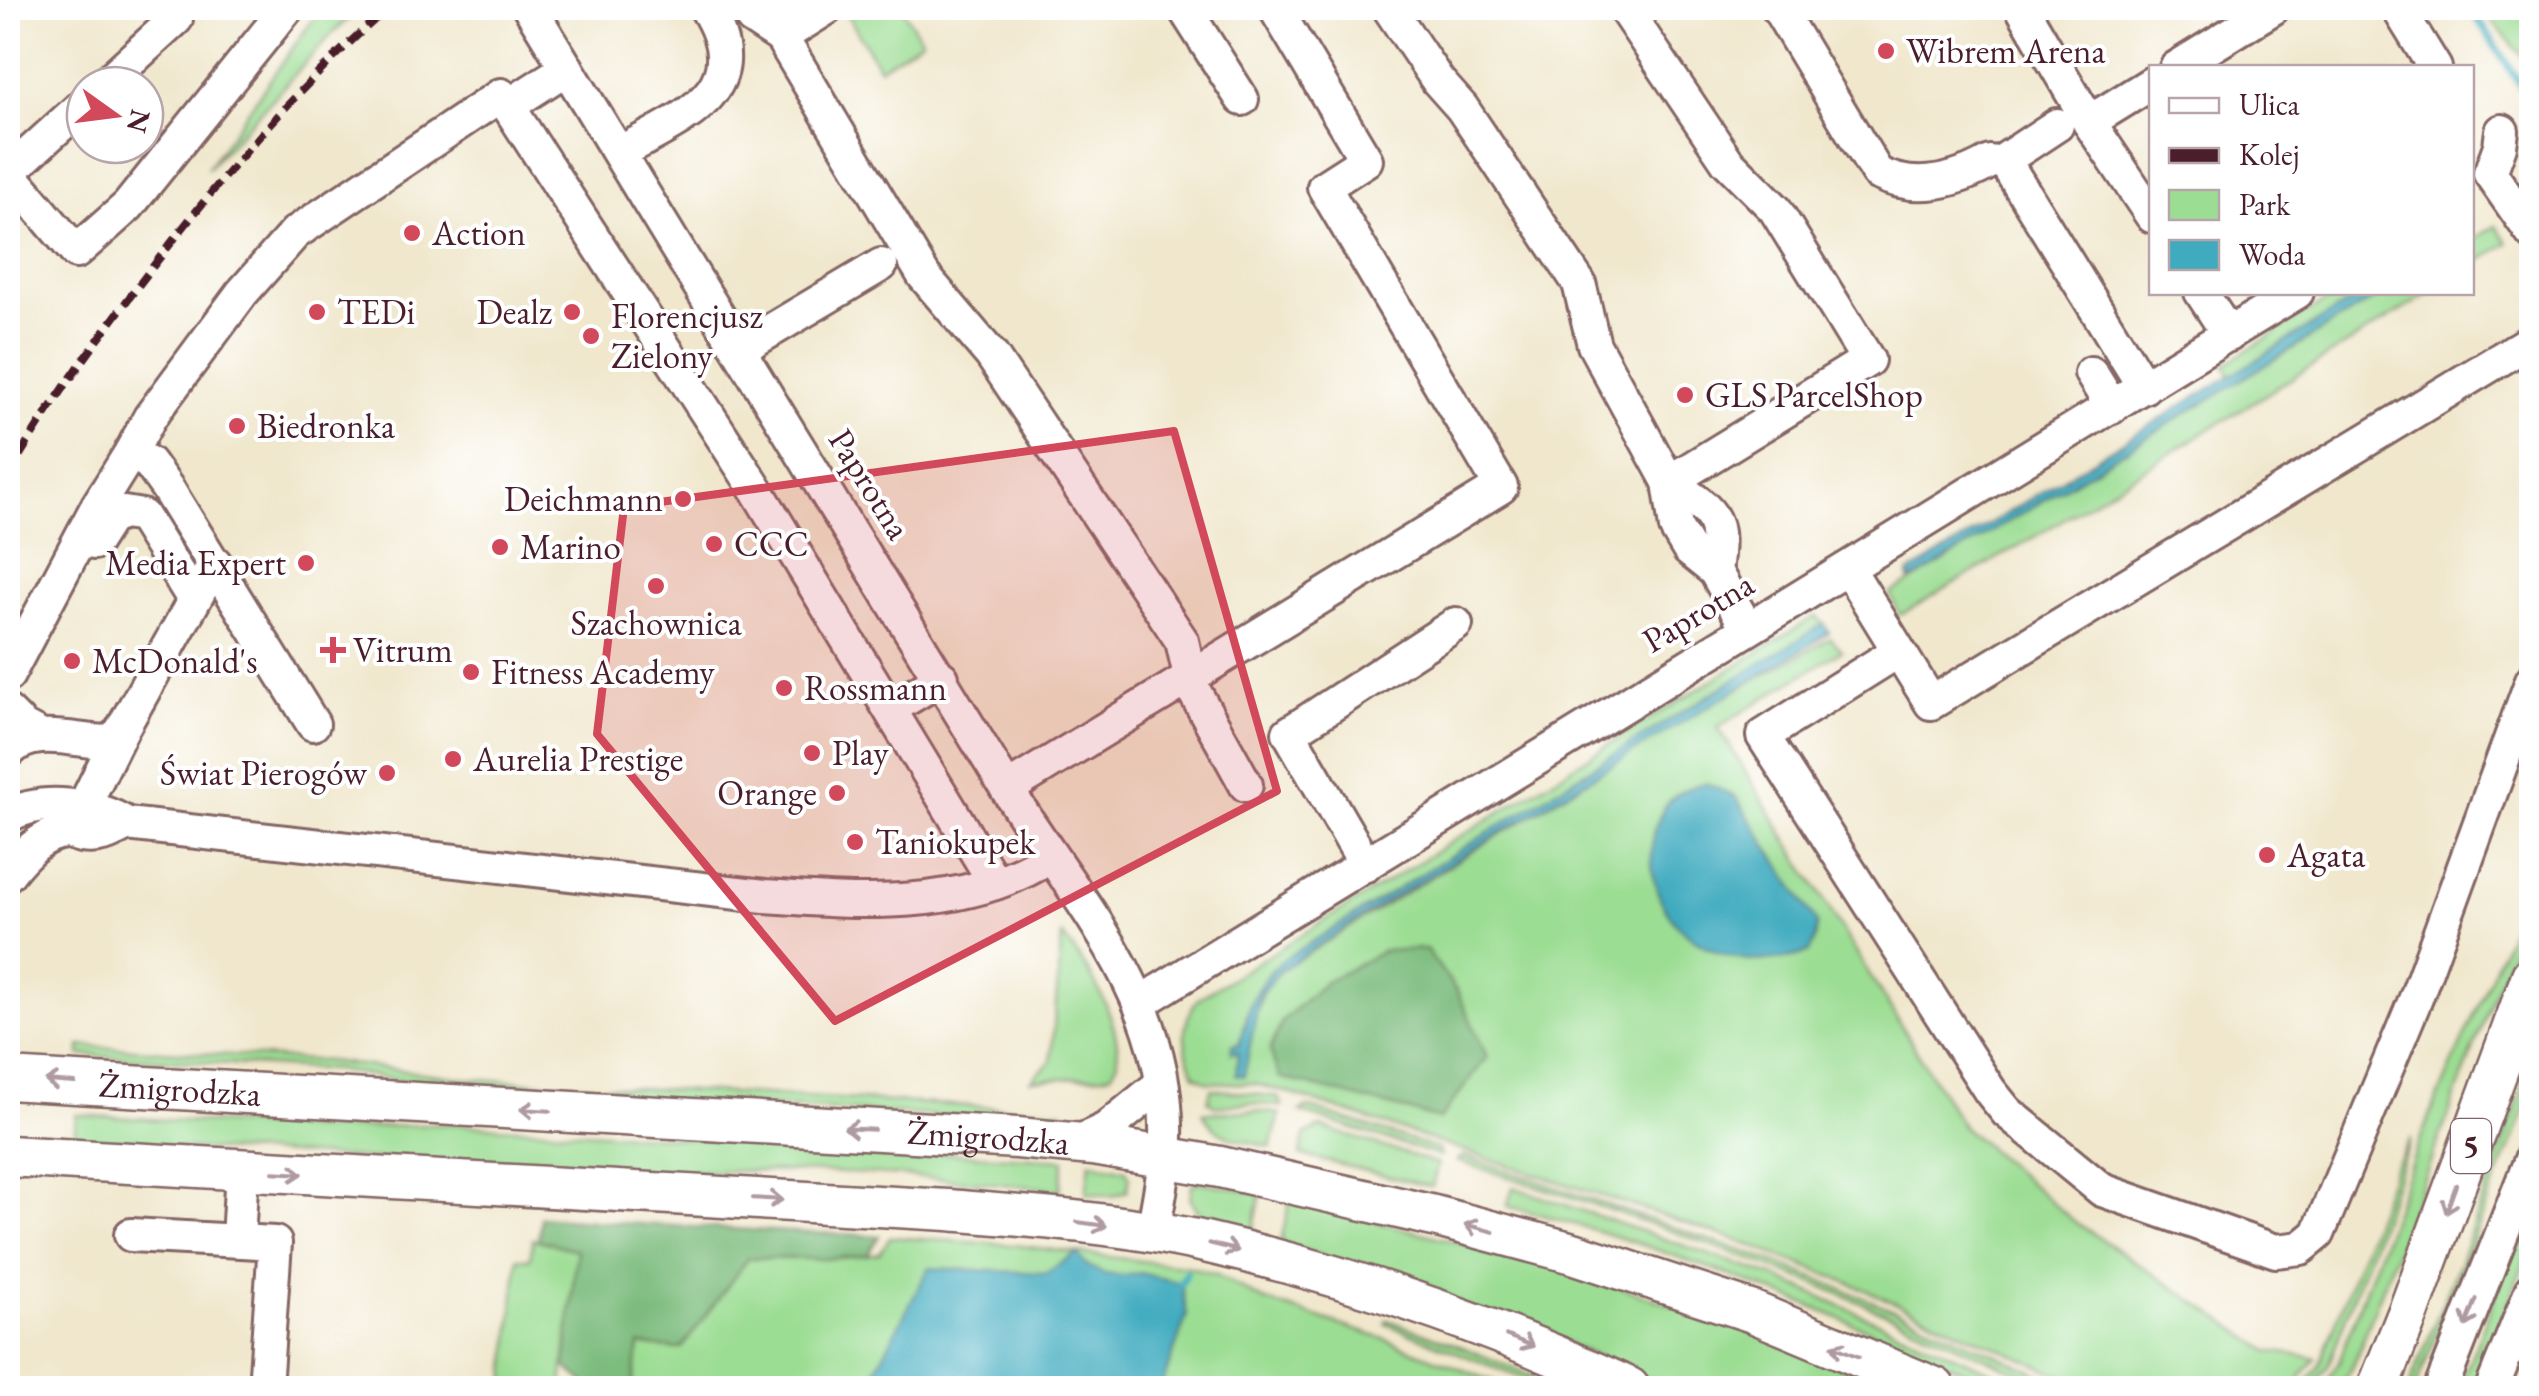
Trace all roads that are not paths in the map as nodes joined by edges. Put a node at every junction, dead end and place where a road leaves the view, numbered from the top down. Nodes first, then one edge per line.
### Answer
1 (288, 8) edge
2 (530, 8) edge
3 (706, 8) edge
4 (745, 8) edge
5 (827, 8) edge
6 (1184, 8) edge
7 (1275, 8) edge
8 (1389, 8) edge
9 (1624, 8) edge
10 (1778, 8) edge
11 (2022, 8) edge
12 (2273, 8) edge
13 (2398, 8) edge
14 (176, 19) dead end
15 (781, 36) junction
16 (126, 65) edge
17 (2181, 65) edge
18 (2433, 65) edge
19 (567, 68) junction
20 (2149, 85) edge
21 (1242, 99) dead end
22 (508, 106) junction
23 (65, 121) edge
24 (2073, 123) junction
25 (2502, 131) dead end
26 (620, 153) junction
27 (1990, 162) dead end
28 (8, 173) edge
29 (2481, 179) edge
30 (2149, 212) edge
31 (2532, 233) edge
32 (881, 265) dead end
33 (2203, 295) edge
34 (2292, 295) edge
35 (2229, 334) junction
36 (2532, 340) edge
37 (740, 350) junction
38 (2091, 373) dead end
39 (2144, 387) junction
40 (2112, 407) junction
41 (131, 452) junction
42 (1669, 482) junction
43 (1849, 570) junction
44 (204, 580) junction
45 (1456, 624) dead end
46 (1746, 628) junction
47 (1898, 652) junction
48 (13, 664) edge
49 (1190, 676) junction
50 (942, 678) junction
51 (2532, 680) edge
52 (891, 708) junction
53 (8, 712) edge
54 (313, 724) dead end
55 (120, 733) junction
56 (40, 736) junction
57 (8, 752) edge
58 (1246, 786) dead end
59 (1007, 789) junction
60 (8, 816) edge
61 (74, 820) junction
62 (1051, 856) junction
63 (1366, 865) junction
64 (8, 874) edge
65 (995, 883) junction
66 (2532, 976) edge
67 (1141, 1002) junction
68 (8, 1079) edge
69 (1161, 1084) junction
70 (1074, 1144) junction
71 (8, 1156) edge
72 (1165, 1157) junction
73 (2532, 1157) edge
74 (242, 1170) junction
75 (1153, 1232) junction
76 (131, 1235) dead end
77 (238, 1239) junction
78 (2532, 1288) edge
79 (2408, 1314) junction
80 (266, 1388) edge
81 (1628, 1388) edge
82 (1935, 1388) edge
83 (2354, 1388) edge
84 (2378, 1388) edge
85 (2441, 1388) edge
86 (2492, 1388) edge

1 - 28 street
2 - 19 street, Paprotna
3 - 26 street
4 - 15 street
5 - 15 street
6 - 21 street
7 - 49 street
8 - 42 street
9 - 42 street
10 - 27 street
11 - 24 street
12 - 17 street
13 - 18 street
14 - 16 street
15 - 49 street
19 - 22 street
19 - 26 street, Paprotna
20 - 24 street
22 - 41 street
22 - 52 street
23 - 28 street
24 - 30 street
24 - 39 street
25 - 29 street
26 - 37 street, Paprotna
29 - 31 street
32 - 37 street
33 - 35 street
34 - 35 street, Paprotna
35 - 39 street, Paprotna
36 - 47 street
37 - 50 street, Paprotna
38 - 40 street
39 - 40 street, Paprotna
40 - 43 street, Paprotna
41 - 44 street
41 - 48 street
42 - 46 street
43 - 46 street, Paprotna
43 - 47 street
44 - 48 street
44 - 54 street
44 - 55 street
45 - 63 street
46 - 63 street, Paprotna
47 - 51 street
49 - 58 street
49 - 59 street
50 - 52 street
50 - 59 street, Paprotna
52 - 65 street
53 - 56 street
55 - 56 street
55 - 61 street
56 - 57 street
59 - 62 street, Paprotna
60 - 61 street
61 - 64 street
61 - 65 street
62 - 65 street
62 - 67 street, Paprotna
63 - 67 street, Paprotna
66 -> 79 main road, 5
67 - 69 street, Paprotna
70 -> 68 main road, Żmigrodzka
69 - 70 street
69 - 72 street, Paprotna
70 - 72 main road, Żmigrodzka
71 - 74 main road
72 - 75 street, Paprotna
82 -> 72 main road, Żmigrodzka
73 -> 85 street
74 -> 75 main road
74 - 77 street
75 -> 81 main road
76 - 77 street
77 - 80 street
78 - 86 street
79 - 83 main road
79 - 84 main road, 5

